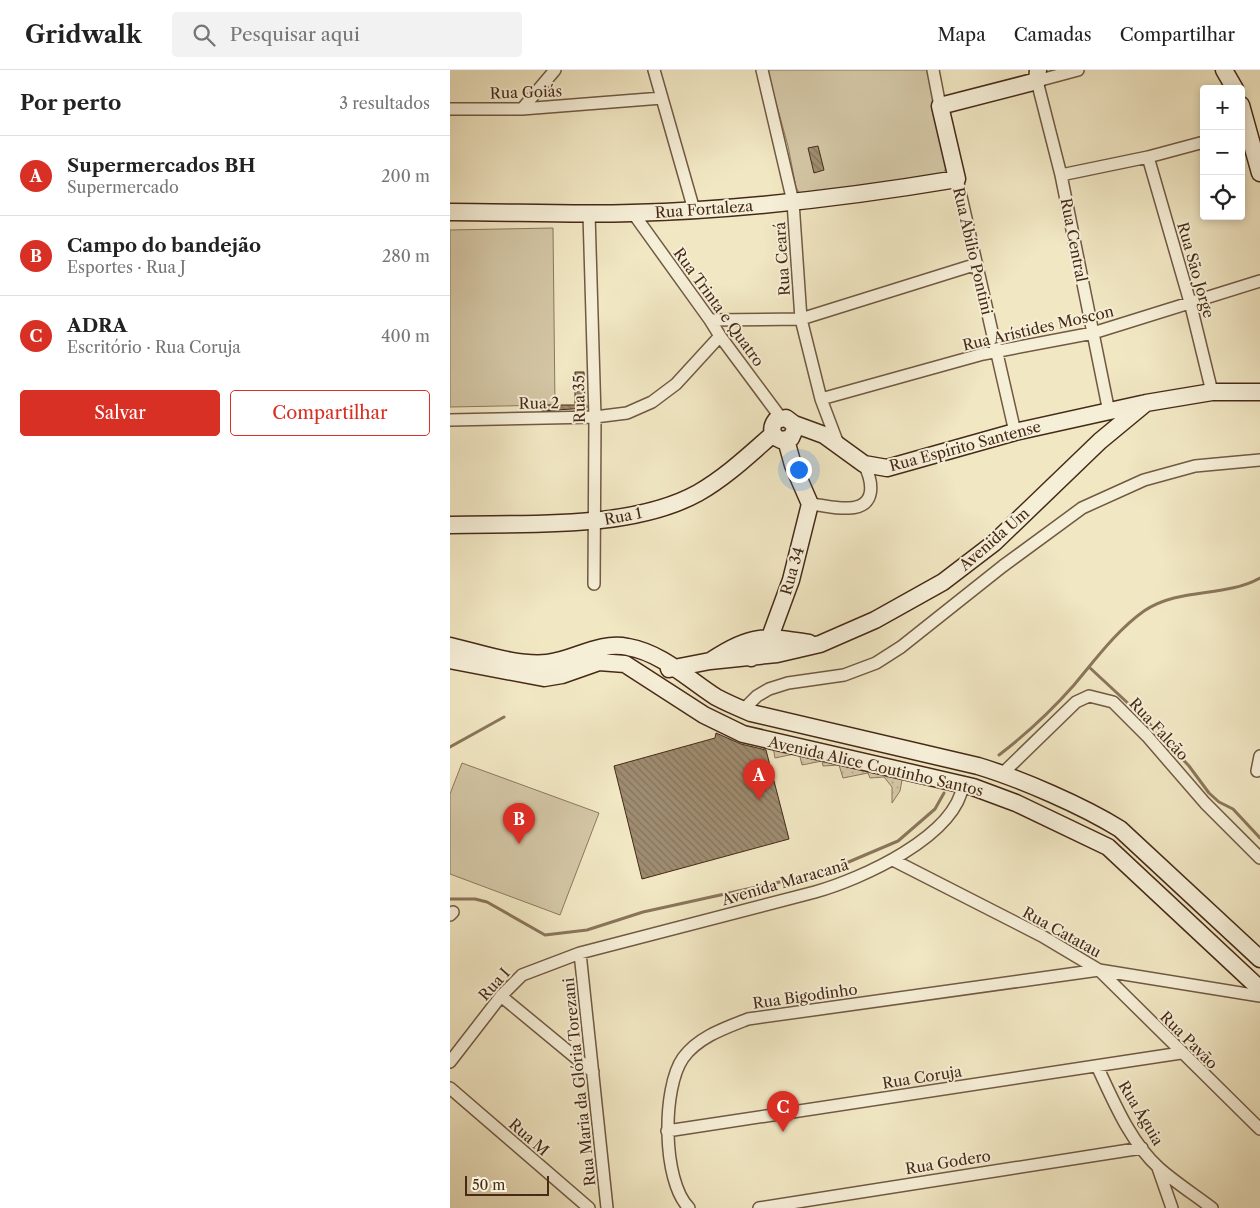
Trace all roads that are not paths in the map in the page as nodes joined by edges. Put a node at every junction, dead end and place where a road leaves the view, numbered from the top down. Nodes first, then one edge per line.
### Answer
1 (555, 70) edge
2 (654, 70) edge
3 (762, 70) edge
4 (933, 70) edge
5 (1078, 70) edge
6 (1224, 70) edge
7 (1038, 75) edge
8 (1233, 85) edge
9 (662, 98) junction
10 (940, 106) junction
11 (450, 108) edge
12 (522, 109) junction
13 (1245, 131) edge
14 (1200, 143) edge
15 (1148, 157) junction
16 (1260, 173) edge
17 (1061, 175) junction
18 (957, 179) junction
19 (793, 202) junction
20 (694, 210) junction
21 (450, 212) edge
22 (633, 213) junction
23 (590, 214) junction
24 (977, 264) junction
25 (1260, 281) edge
26 (1190, 302) junction
27 (801, 319) junction
28 (710, 320) junction
29 (1093, 333) junction
30 (720, 336) junction
31 (996, 352) junction
32 (1212, 392) junction
33 (1260, 392) edge
34 (820, 399) junction
35 (1146, 403) junction
36 (1109, 412) junction
37 (595, 417) junction
38 (450, 420) edge
39 (788, 421) junction
40 (1015, 432) junction
41 (780, 437) junction
42 (838, 444) junction
43 (1260, 461) edge
44 (864, 464) junction
45 (810, 504) junction
46 (594, 521) junction
47 (450, 525) edge
48 (594, 584) dead end
49 (770, 637) junction
50 (820, 644) junction
51 (450, 646) edge
52 (750, 658) junction
53 (450, 660) edge
54 (710, 661) junction
55 (625, 664) junction
56 (675, 668) junction
57 (743, 710) junction
58 (1260, 756) edge
59 (1257, 771) dead end
60 (1002, 774) junction
61 (963, 785) junction
62 (1260, 858) edge
63 (893, 860) junction
64 (580, 953) junction
65 (1260, 959) edge
66 (1099, 970) junction
67 (1260, 989) edge
68 (500, 996) junction
69 (1260, 996) edge
70 (1181, 1053) junction
71 (450, 1062) edge
72 (1096, 1066) junction
73 (594, 1072) junction
74 (450, 1088) edge
75 (1260, 1129) edge
76 (667, 1131) junction
77 (1142, 1148) junction
78 (1158, 1168) junction
79 (589, 1208) edge
80 (608, 1208) edge
81 (689, 1208) edge
82 (759, 1208) edge
83 (1172, 1208) edge
84 (1212, 1208) edge

1 - 12 street
2 - 9 street
3 - 19 street, Rua Ceará
4 - 10 street, Rua Abílio Pontini
5 - 7 street
6 - 8 street
7 - 10 street
7 - 17 street, Rua Central
9 - 12 street, Rua Goiás
9 - 20 street
10 - 18 street, Rua Abílio Pontini
11 - 12 street, Rua Goiás
13 - 16 street
14 - 15 street
15 - 17 street
15 - 26 street, Rua São Jorge
17 - 29 street, Rua Central
18 - 19 street, Rua Fortaleza
18 - 24 street, Rua Abílio Pontini
19 - 20 street, Rua Fortaleza
19 - 27 street, Rua Ceará
20 - 22 street, Rua Fortaleza
21 - 23 street, Rua Fortaleza
22 - 23 street, Rua Fortaleza
22 - 28 street, Rua Trinta e Quatro
23 - 37 street, Rua 35
24 - 27 street
24 - 31 street, Rua Abílio Pontini
25 - 26 street, Rua Arístides Moscon
26 - 29 street, Rua Arístides Moscon
26 - 32 street, Rua São Jorge
27 - 28 street
27 - 34 street, Rua Ceará
28 - 30 street, Rua Trinta e Quatro
29 - 31 street, Rua Arístides Moscon
29 - 36 street, Rua Central
30 - 37 street, Rua 2
30 - 39 street, Rua Trinta e Quatro
31 - 34 street, Rua Arístides Moscon
31 - 40 street, Rua Abílio Pontini
32 - 33 street, Rua Espírito Santense
32 - 35 street, Rua Espírito Santense
34 - 42 street, Rua Ceará
35 - 36 street, Rua Espírito Santense
35 - 50 street, Avenida Um
36 - 40 street, Rua Espírito Santense
37 - 38 street, Rua 2
37 - 46 street, Rua 35
39 - 41 street
39 - 42 street
40 - 44 street, Rua Espírito Santense
41 - 45 street
41 - 46 street, Rua 1
42 - 44 street
43 - 57 street
44 - 45 street
45 - 49 street, Rua 34
46 - 47 street, Rua 1
46 - 48 street, Rua 35
49 - 50 street, Avenida Um
49 - 52 street
49 - 54 street, Avenida Um
50 - 52 street, Avenida Um
51 - 56 street, Avenida Alice Coutinho Santos
52 - 54 street, Avenida Um
53 - 55 street, Avenida Alice Coutinho Santos
54 - 56 street, Avenida Um
55 - 56 street, Avenida Um
55 - 61 street, Avenida Alice Coutinho Santos
56 - 57 street, Avenida Alice Coutinho Santos
57 - 60 street, Avenida Alice Coutinho Santos
58 - 59 street
60 - 62 street, Rua Falcão
60 - 65 street, Avenida Alice Coutinho Santos
61 - 63 street, Avenida Maracanã
61 - 67 street, Avenida Alice Coutinho Santos
63 - 64 street, Avenida Maracanã
63 - 66 street, Rua Catatau
64 - 68 street, Rua I
64 - 73 street, Rua Maria da Glória Torezani
66 - 69 street, Rua Catatau
66 - 70 street, Rua Pavão
66 - 76 street, Rua Bigodinho
68 - 71 street, Rua I
68 - 73 street
70 - 72 street, Rua Coruja
70 - 75 street, Rua Pavão
72 - 76 street, Rua Coruja
72 - 77 street, Rua Águia
73 - 80 street, Rua Maria da Glória Torezani
74 - 79 street, Rua M
76 - 81 street, Rua Bigodinho
77 - 78 street, Rua Águia
77 - 82 street, Rua Godero
78 - 83 street
78 - 84 street, Rua Águia

